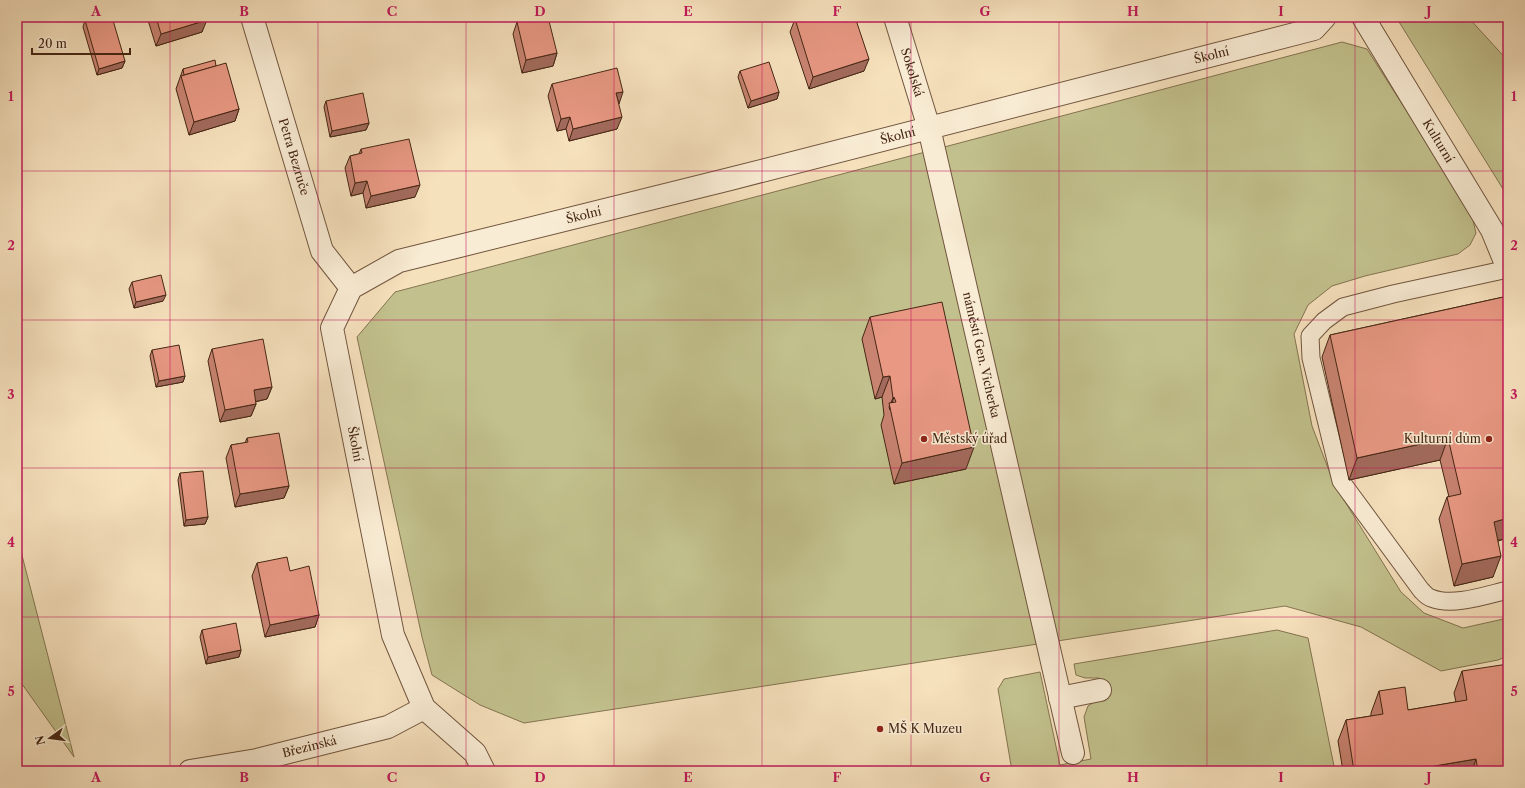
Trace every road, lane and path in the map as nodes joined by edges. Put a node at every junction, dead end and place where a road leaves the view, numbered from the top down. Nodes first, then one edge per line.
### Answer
1 (252, 17) edge
2 (895, 17) edge
3 (1325, 17) edge
4 (1363, 17) edge
5 (929, 128) junction
6 (1508, 269) edge
7 (351, 288) junction
8 (1508, 590) edge
9 (1100, 690) dead end
10 (1060, 698) junction
11 (424, 708) junction
12 (1073, 753) dead end
13 (190, 771) edge
14 (484, 771) edge

1 - 7 street, Petra Bezruče
2 - 5 street, Sokolská
3 - 5 street, Školní
4 - 6 street, Kulturní
5 - 7 street, Školní
5 - 10 street, náměstí Gen. Vicherka
6 - 8 lane
7 - 11 street, Školní
9 - 10 street
10 - 12 street, náměstí Gen. Vicherka
11 - 13 street, Březinská
11 - 14 street, Školní

